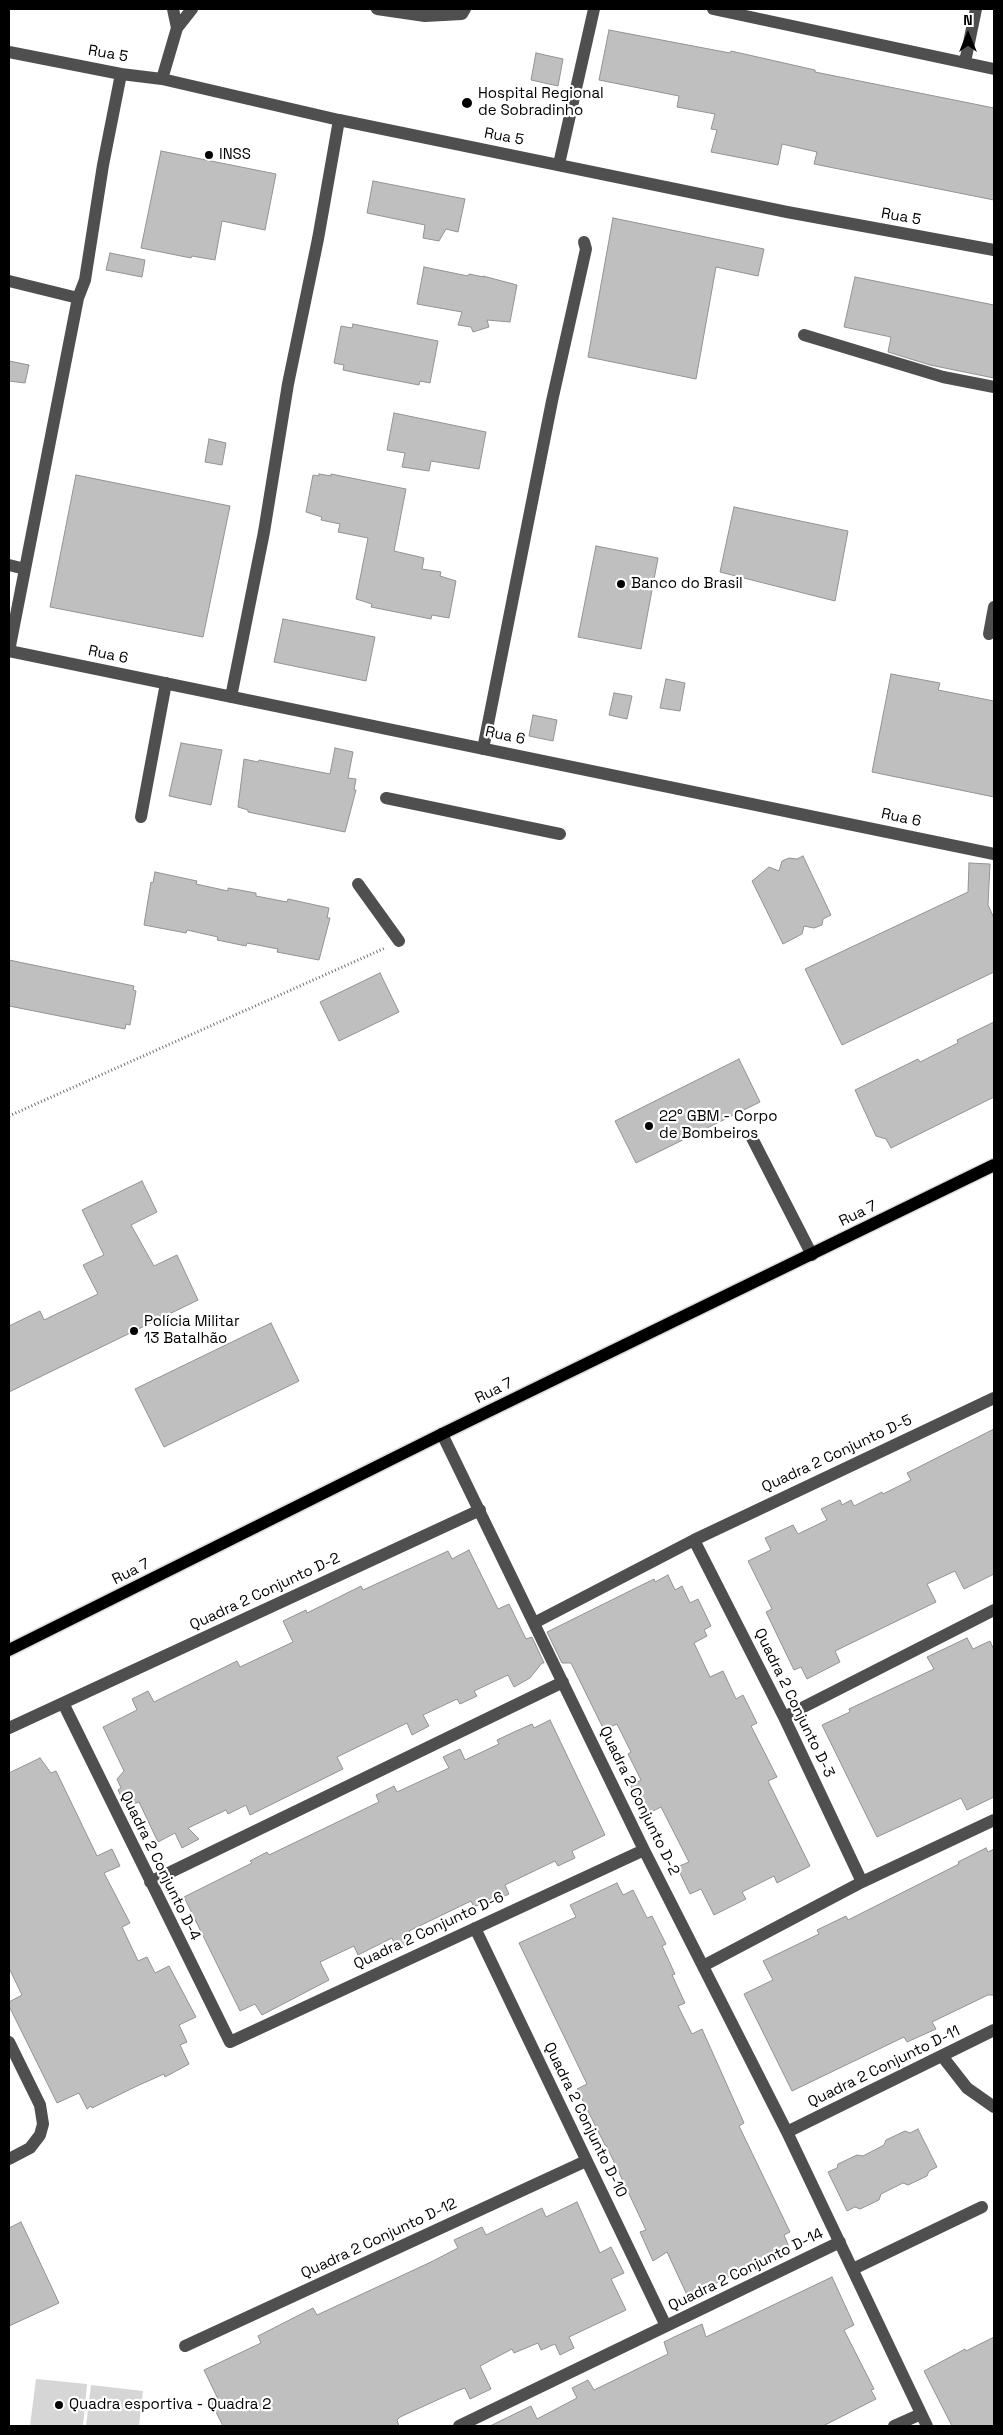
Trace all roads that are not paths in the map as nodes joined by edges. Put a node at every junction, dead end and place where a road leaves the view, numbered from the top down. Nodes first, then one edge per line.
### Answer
1 (173, 9) edge
2 (192, 9) edge
3 (377, 9) edge
4 (465, 9) edge
5 (594, 9) edge
6 (713, 9) edge
7 (976, 9) edge
8 (177, 28) junction
9 (9, 52) edge
10 (965, 62) junction
11 (994, 69) edge
12 (121, 74) junction
13 (162, 79) junction
14 (338, 120) junction
15 (558, 164) junction
16 (584, 242) dead end
17 (994, 250) edge
18 (9, 281) edge
19 (78, 298) junction
20 (804, 334) dead end
21 (994, 387) edge
22 (9, 565) edge
23 (25, 568) junction
24 (994, 607) edge
25 (988, 634) dead end
26 (9, 651) edge
27 (166, 684) junction
28 (230, 697) junction
29 (483, 748) junction
30 (386, 798) dead end
31 (141, 817) dead end
32 (560, 834) dead end
33 (994, 854) edge
34 (358, 884) dead end
35 (399, 941) road end
36 (752, 1138) dead end
37 (994, 1165) edge
38 (812, 1255) junction
39 (994, 1398) edge
40 (442, 1434) junction
41 (480, 1510) junction
42 (694, 1540) junction
43 (994, 1610) edge
44 (534, 1623) junction
45 (9, 1650) edge
46 (563, 1682) junction
47 (63, 1702) junction
48 (784, 1717) junction
49 (9, 1728) edge
50 (994, 1820) edge
51 (644, 1850) junction
52 (150, 1882) junction
53 (862, 1882) junction
54 (475, 1928) junction
55 (703, 1966) junction
56 (994, 2030) edge
57 (9, 2042) edge
58 (230, 2042) joint
59 (942, 2056) junction
60 (994, 2107) edge
61 (787, 2132) junction
62 (9, 2159) edge
63 (586, 2161) junction
64 (982, 2206) dead end
65 (840, 2242) junction
66 (853, 2269) junction
67 (666, 2326) junction
68 (185, 2346) dead end
69 (921, 2414) junction
70 (459, 2426) edge
71 (894, 2426) edge
72 (927, 2426) edge

1 - 8 street
2 - 8 street
3 - 4 street
5 - 15 street
6 - 10 street
7 - 10 street
8 - 13 street
9 - 12 street, Rua 5
10 - 11 street
12 - 13 street, Rua 5
12 - 19 street
13 - 14 street, Rua 5
14 - 15 street, Rua 5
14 - 28 street
15 - 17 street, Rua 5
16 - 29 street
18 - 19 street
19 - 23 street
20 - 21 street
22 - 23 street
23 - 26 street
24 - 25 street
26 - 27 street, Rua 6
27 - 28 street, Rua 6
27 - 31 street
28 - 29 street, Rua 6
29 - 33 street, Rua 6
30 - 32 street
34 - 35 street
36 - 38 street
37 - 38 main road, Rua 7
38 - 40 main road, Rua 7
39 - 42 street, Quadra 2 Conjunto D-5
40 - 41 street, Quadra 2 Conjunto D-2
40 - 45 main road, Rua 7
41 - 44 street, Quadra 2 Conjunto D-2
41 - 47 street, Quadra 2 Conjunto D-2
42 - 44 street, Quadra 2 Conjunto D-5
42 - 48 street, Quadra 2 Conjunto D-3
43 - 48 street
44 - 46 street, Quadra 2 Conjunto D-2
46 - 51 street, Quadra 2 Conjunto D-2
46 - 52 street
47 - 49 street, Quadra 2 Conjunto D-2
47 - 52 street, Quadra 2 Conjunto D-4
48 - 53 street, Quadra 2 Conjunto D-3
50 - 53 street
51 - 54 street, Quadra 2 Conjunto D-6
51 - 55 street, Quadra 2 Conjunto D-2
52 - 58 street, Quadra 2 Conjunto D-4
53 - 55 street
54 - 58 street, Quadra 2 Conjunto D-6
54 - 63 street, Quadra 2 Conjunto D-10
55 - 61 street
56 - 59 street, Quadra 2 Conjunto D-11
57 - 62 street
59 - 60 street
59 - 61 street, Quadra 2 Conjunto D-11
61 - 65 street
63 - 67 street, Quadra 2 Conjunto D-10
63 - 68 street, Quadra 2 Conjunto D-12
64 - 66 street
65 - 66 street
65 - 67 street, Quadra 2 Conjunto D-14
66 - 69 street
67 - 70 street, Quadra 2 Conjunto D-14
69 - 71 street
69 - 72 street

